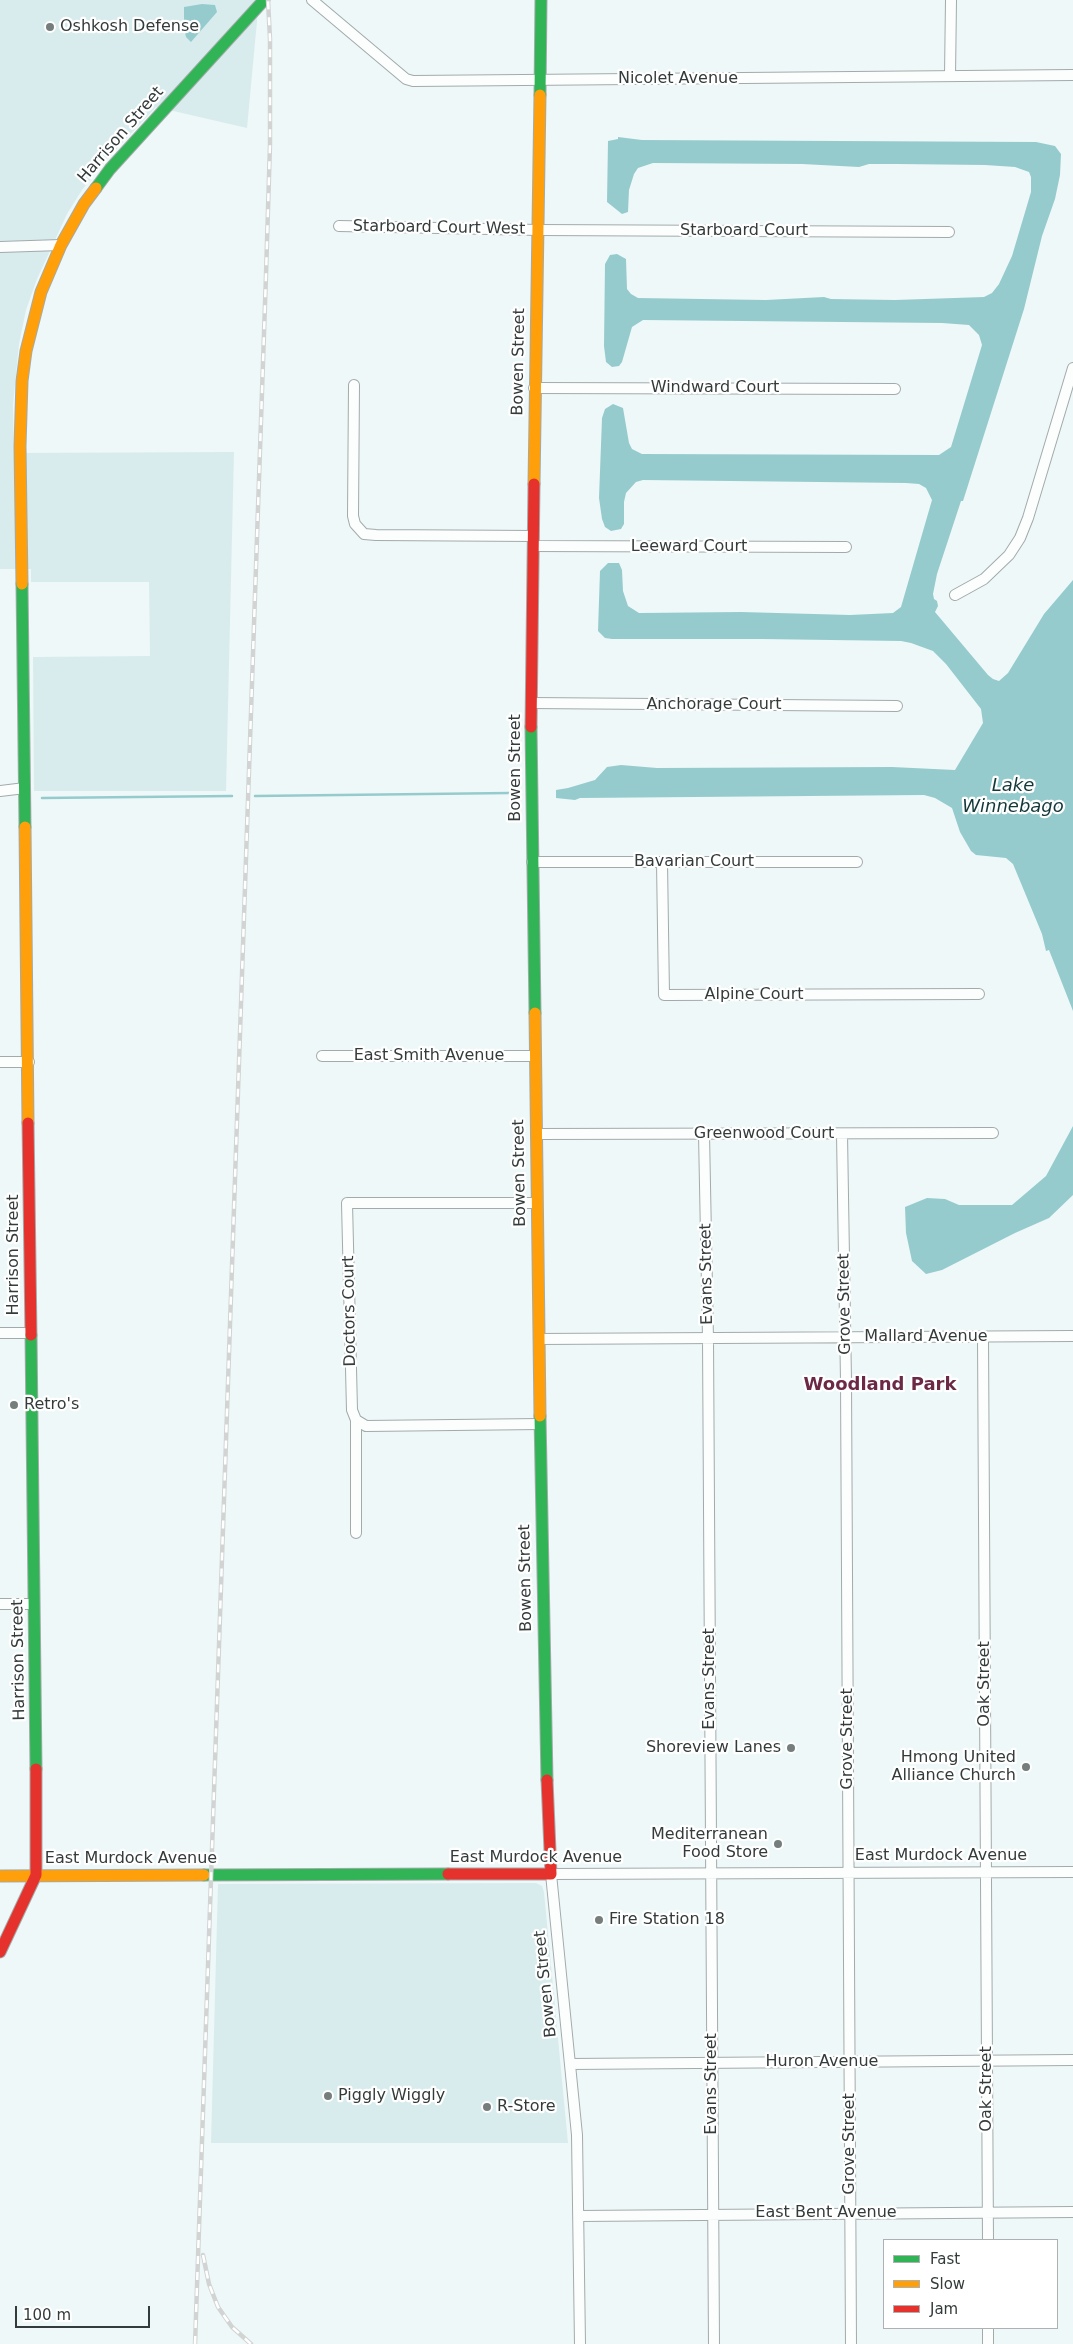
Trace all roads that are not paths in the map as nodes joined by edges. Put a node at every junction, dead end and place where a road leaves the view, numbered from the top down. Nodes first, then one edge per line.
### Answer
1 (264, 0) edge
2 (312, 0) edge
3 (541, 0) edge
4 (951, 0) edge
5 (1073, 75) edge
6 (950, 76) junction
7 (540, 80) junction
8 (339, 226) dead end
9 (538, 230) junction
10 (949, 232) dead end
11 (61, 245) junction
12 (0, 247) edge
13 (1073, 368) edge
14 (354, 385) dead end
15 (534, 388) junction
16 (895, 389) dead end
17 (533, 541) junction
18 (846, 548) dead end
19 (955, 595) dead end
20 (531, 703) junction
21 (897, 706) dead end
22 (25, 788) junction
23 (0, 791) edge
24 (532, 862) junction
25 (662, 862) junction
26 (856, 862) dead end
27 (979, 994) dead end
28 (322, 1056) dead end
29 (535, 1056) junction
30 (0, 1062) edge
31 (29, 1062) junction
32 (536, 1134) junction
33 (704, 1134) junction
34 (842, 1134) junction
35 (993, 1134) dead end
36 (537, 1203) junction
37 (0, 1333) edge
38 (31, 1333) junction
39 (1073, 1336) edge
40 (983, 1337) junction
41 (846, 1338) junction
42 (539, 1339) junction
43 (708, 1339) junction
44 (356, 1420) junction
45 (540, 1424) junction
46 (356, 1533) dead end
47 (0, 1604) edge
48 (34, 1604) junction
49 (848, 1872) junction
50 (1073, 1872) edge
51 (711, 1873) junction
52 (985, 1873) junction
53 (551, 1874) junction
54 (36, 1875) junction
55 (0, 1876) edge
56 (0, 1952) edge
57 (1073, 2060) edge
58 (987, 2061) junction
59 (712, 2062) junction
60 (849, 2062) junction
61 (570, 2064) junction
62 (1073, 2212) edge
63 (850, 2213) junction
64 (988, 2213) junction
65 (713, 2214) junction
66 (579, 2216) junction
67 (988, 2239) edge
68 (988, 2329) edge
69 (580, 2344) edge
70 (714, 2344) edge
71 (851, 2344) edge
72 (988, 2344) edge

1 - 11 main road, Harrison Street
2 - 7 street, Nicolet Avenue
3 - 7 main road, Bowen Street
4 - 6 street
5 - 6 street, Nicolet Avenue
6 - 7 street, Nicolet Avenue
7 - 9 main road, Bowen Street
8 - 9 street, Starboard Court West
9 - 10 street, Starboard Court
9 - 15 main road, Bowen Street
11 - 12 street
11 - 22 main road, Harrison Street
13 - 19 street
14 - 17 street, Leeward Court
15 - 16 street, Windward Court
15 - 17 main road, Bowen Street
17 - 18 street, Leeward Court
17 - 20 main road, Bowen Street
20 - 21 street, Anchorage Court
20 - 24 main road, Bowen Street
22 - 23 street
22 - 31 main road, Harrison Street
24 - 25 street, Bavarian Court
24 - 29 main road, Bowen Street
25 - 26 street, Bavarian Court
25 - 27 street, Alpine Court
28 - 29 street, East Smith Avenue
29 - 32 main road, Bowen Street
30 - 31 street
31 - 38 main road, Harrison Street
32 - 33 street, Greenwood Court
32 - 36 main road, Bowen Street
33 - 34 street, Greenwood Court
33 - 43 street, Evans Street
34 - 35 street, Greenwood Court
34 - 41 street, Grove Street
36 - 42 main road, Bowen Street
36 - 44 street, Doctors Court
37 - 38 street
38 - 48 main road, Harrison Street
39 - 40 street, Mallard Avenue
40 - 41 street, Mallard Avenue
40 - 52 street, Oak Street
41 - 43 street, Mallard Avenue
41 - 49 street, Grove Street
42 - 43 street, Mallard Avenue
42 - 45 main road, Bowen Street
43 - 51 street, Evans Street
44 - 45 street
44 - 46 street
45 - 53 main road, Bowen Street
47 - 48 street
48 - 54 main road, Harrison Street
49 - 51 street, East Murdock Avenue
49 - 52 street, East Murdock Avenue
49 - 60 street, Grove Street
50 - 52 street, East Murdock Avenue
51 - 53 street, East Murdock Avenue
51 - 59 street, Evans Street
52 - 58 street, Oak Street
53 - 54 main road, East Murdock Avenue
53 - 61 street, Bowen Street
54 - 55 main road, East Murdock Avenue
54 - 56 main road, Harrison Street
57 - 58 street, Huron Avenue
58 - 60 street, Huron Avenue
58 - 64 street, Oak Street
59 - 60 street, Huron Avenue
59 - 61 street, Huron Avenue
59 - 65 street, Evans Street
60 - 63 street, Grove Street
61 - 66 street, Bowen Street
62 - 64 street, East Bent Avenue
63 - 64 street, East Bent Avenue
63 - 65 street, East Bent Avenue
63 - 71 street, Grove Street
64 - 67 street, Oak Street
65 - 66 street, East Bent Avenue
65 - 70 street, Evans Street
66 - 69 street, Bowen Street
68 - 72 street

